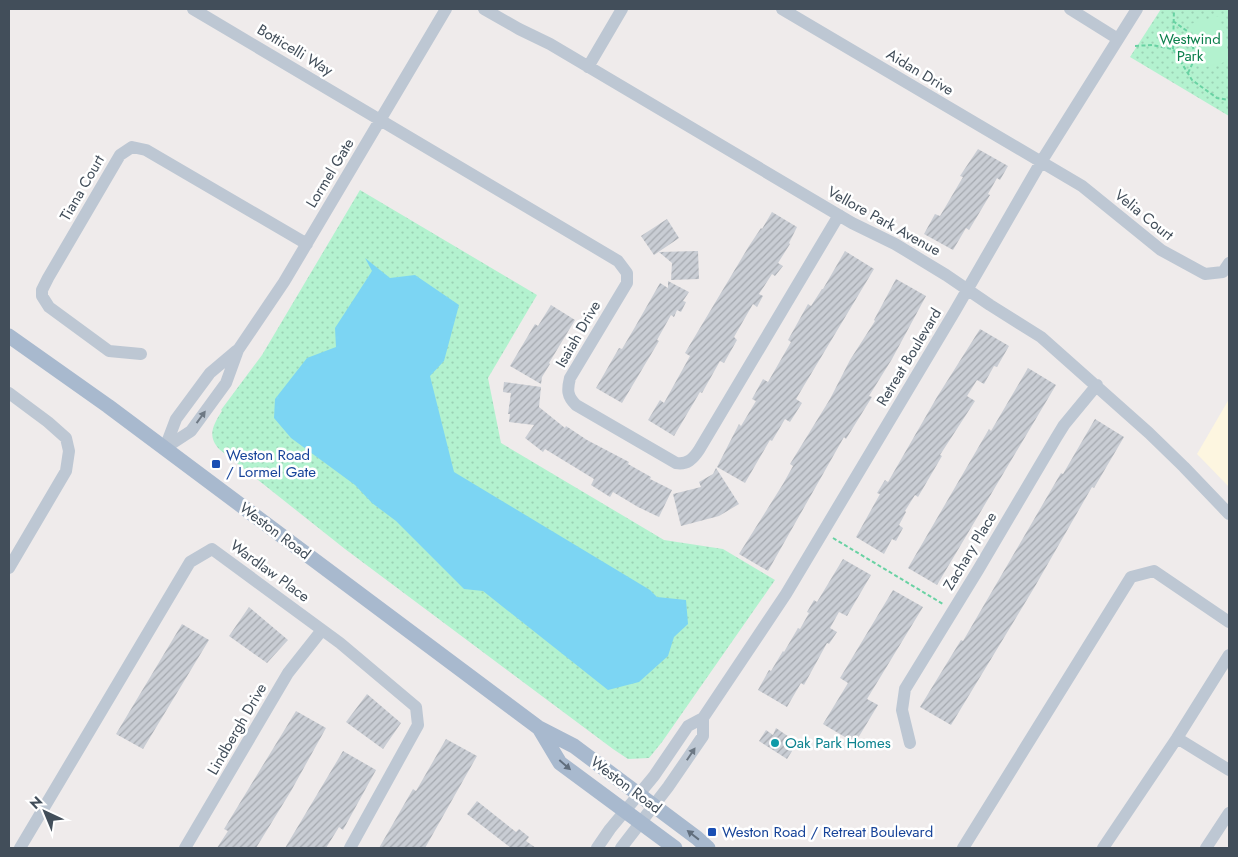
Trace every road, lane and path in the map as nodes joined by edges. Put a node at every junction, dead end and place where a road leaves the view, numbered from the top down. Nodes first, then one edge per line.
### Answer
1 (193, 9) edge
2 (446, 9) edge
3 (484, 9) edge
4 (622, 9) edge
5 (782, 9) edge
6 (1070, 9) edge
7 (1137, 9) edge
8 (1174, 9) edge
9 (1173, 21) junction
10 (1118, 39) junction
11 (1135, 46) dead end
12 (1174, 49) junction
13 (588, 66) junction
14 (1188, 73) junction
15 (1229, 100) edge
16 (380, 120) junction
17 (1041, 162) junction
18 (839, 215) junction
19 (307, 244) junction
20 (1229, 263) edge
21 (967, 289) junction
22 (9, 336) edge
23 (238, 350) junction
24 (141, 354) dead end
25 (1097, 386) junction
26 (9, 393) edge
27 (165, 448) junction
28 (1229, 514) edge
29 (833, 538) dead end
30 (9, 568) edge
31 (946, 605) dead end
32 (1229, 622) edge
33 (322, 630) junction
34 (1229, 655) edge
35 (704, 718) junction
36 (539, 728) junction
37 (1177, 738) junction
38 (910, 743) dead end
39 (1229, 770) edge
40 (638, 794) junction
41 (653, 806) junction
42 (625, 811) junction
43 (1229, 813) edge
44 (640, 823) junction
45 (20, 848) edge
46 (185, 848) edge
47 (350, 848) edge
48 (598, 848) edge
49 (621, 848) edge
50 (675, 848) edge
51 (708, 848) edge
52 (963, 848) edge
53 (1103, 848) edge
54 (1206, 848) edge

1 - 16 street, Botticelli Way
2 - 16 street, Lormel Gate
3 - 13 street, Vellore Park Avenue
4 - 13 street
5 - 17 street, Aidan Drive
6 - 10 street
7 - 10 street, Retreat Boulevard
8 - 9 path
9 - 12 path
9 - 14 path
10 - 17 street, Retreat Boulevard
11 - 12 path
12 - 14 path
13 - 18 street, Vellore Park Avenue
14 - 15 path
16 - 18 street, Isaiah Drive
16 - 19 street, Lormel Gate
17 - 20 street, Velia Court
17 - 21 street, Retreat Boulevard
18 - 21 street, Vellore Park Avenue
19 - 23 street, Lormel Gate
19 - 24 street, Tiana Court
21 - 25 street, Vellore Park Avenue
21 - 35 street, Retreat Boulevard
22 - 27 main road, Weston Road
23 - 27 street, Lormel Gate
27 -> 23 street, Lormel Gate
25 - 28 street, Vellore Park Avenue
25 - 38 street, Zachary Place
26 - 30 street
27 - 36 main road, Weston Road
29 - 31 path
32 - 52 street
33 - 45 street, Wardlaw Place
33 - 46 street, Lindbergh Drive
33 - 47 street, Wardlaw Place
34 - 37 street
35 - 40 street, Retreat Boulevard
41 -> 35 street, Retreat Boulevard
36 - 40 main road, Weston Road
36 -> 42 main road, Weston Road
37 - 39 street
37 - 53 street
40 - 41 main road, Weston Road
40 - 42 street, Retreat Boulevard
41 - 44 street, Retreat Boulevard
51 -> 41 main road, Weston Road
42 - 44 main road, Weston Road
42 - 48 street, Retreat Boulevard
43 - 54 street
44 - 49 street, Retreat Boulevard
44 - 50 main road, Weston Road

